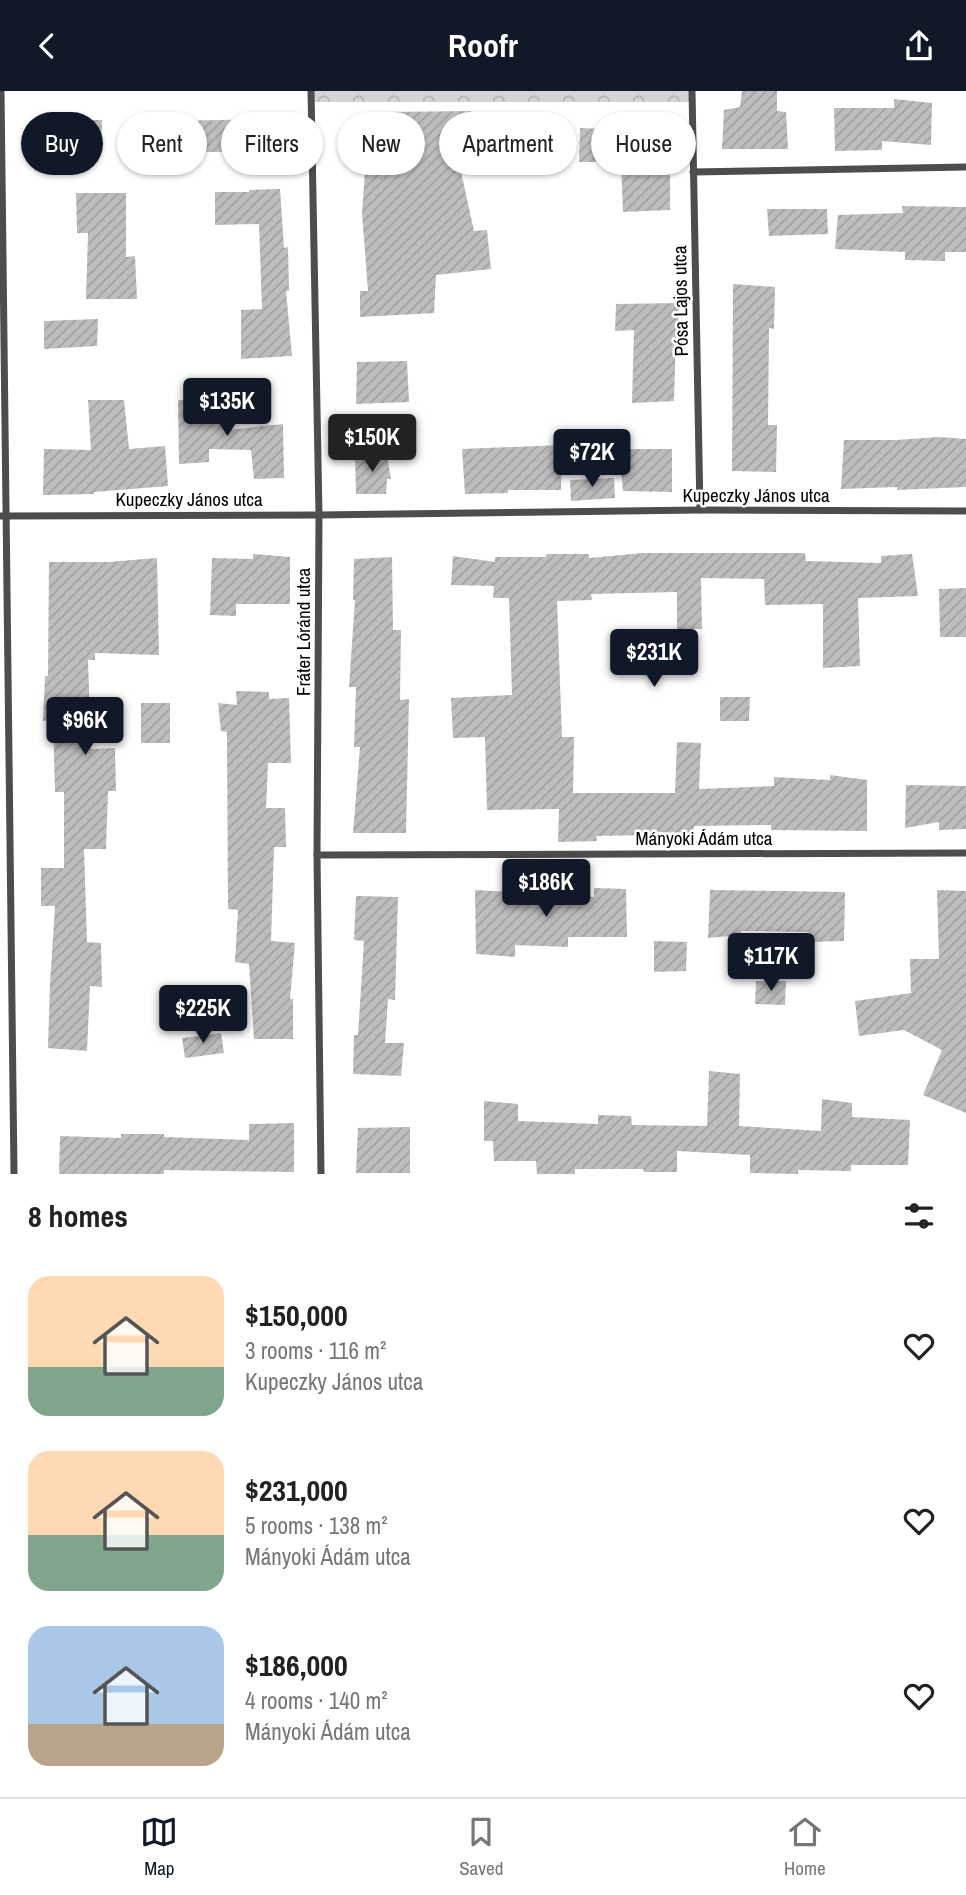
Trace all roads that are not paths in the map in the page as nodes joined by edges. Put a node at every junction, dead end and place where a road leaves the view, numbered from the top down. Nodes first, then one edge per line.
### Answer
1 (1, 91) edge
2 (311, 91) edge
3 (692, 91) edge
4 (692, 112) edge
5 (966, 167) edge
6 (696, 172) edge
7 (693, 175) edge
8 (700, 510) junction
9 (966, 511) edge
10 (3, 515) edge
11 (319, 515) junction
12 (966, 853) edge
13 (317, 855) junction
14 (14, 1174) edge
15 (321, 1174) edge

1 - 10 street
2 - 11 street, Fráter Lóránd utca
3 - 4 street, Pósa Lajos utca
5 - 6 street
7 - 8 street, Pósa Lajos utca
8 - 9 street, Kupeczky János utca
8 - 11 street, Kupeczky János utca
10 - 11 street, Kupeczky János utca
10 - 14 street
11 - 13 street, Fráter Lóránd utca
12 - 13 street, Mányoki Ádám utca
13 - 15 street, Fráter Lóránd utca

